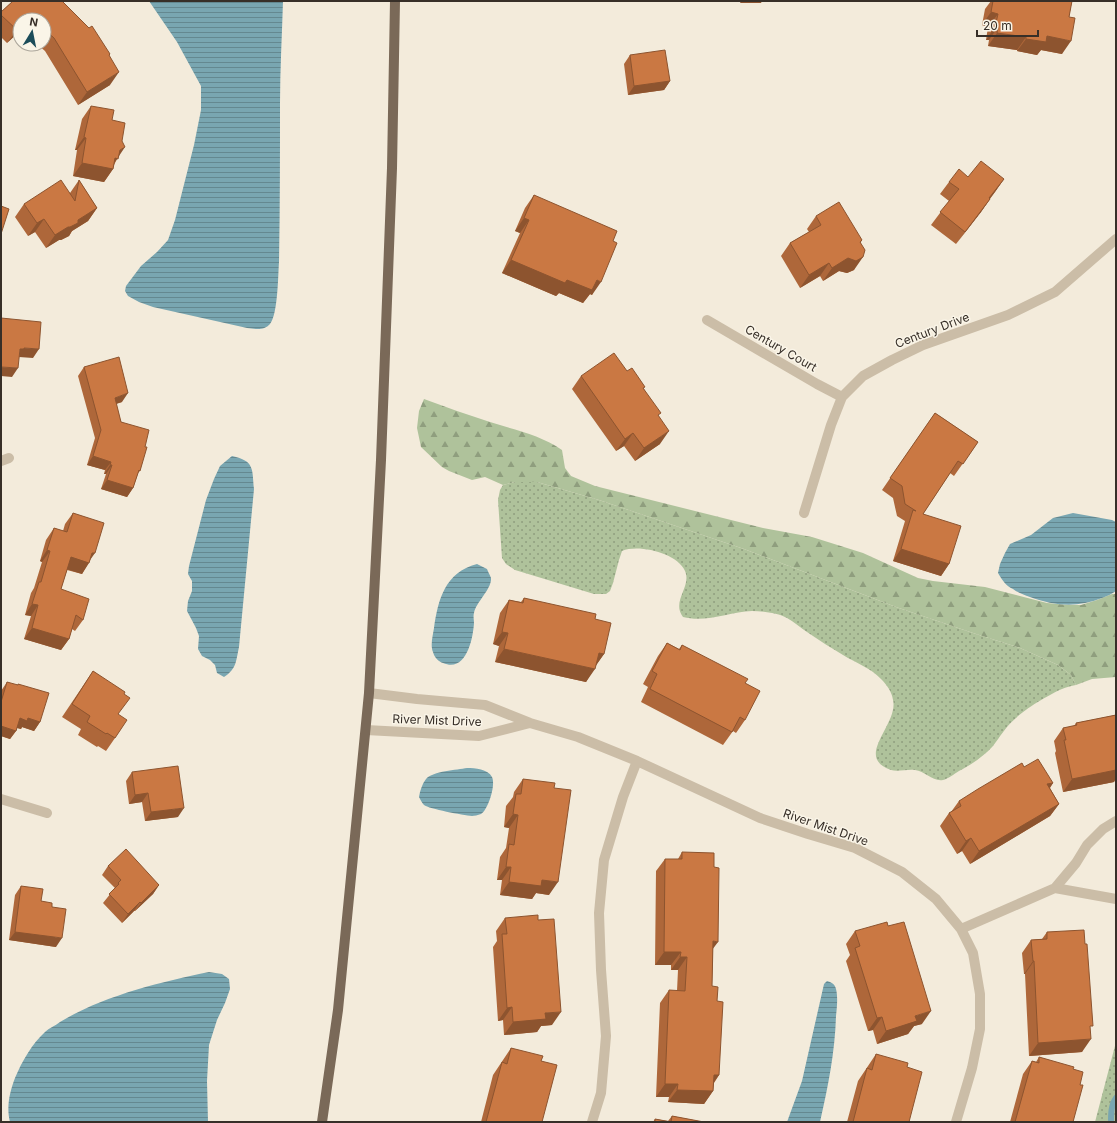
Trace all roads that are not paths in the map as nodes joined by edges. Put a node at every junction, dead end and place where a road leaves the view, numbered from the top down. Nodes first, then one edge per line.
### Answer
1 (395, 1) edge
2 (1116, 239) edge
3 (707, 320) dead end
4 (842, 397) junction
5 (804, 513) dead end
6 (369, 693) junction
7 (530, 723) junction
8 (366, 730) junction
9 (637, 761) junction
10 (1, 799) edge
11 (47, 813) dead end
12 (1116, 821) edge
13 (1055, 888) junction
14 (1116, 899) edge
15 (961, 929) junction
16 (322, 1122) edge
17 (592, 1122) edge
18 (956, 1122) edge

1 - 6 main road
2 - 4 street, Century Drive
3 - 4 street, Century Court
4 - 5 street, Century Drive
6 - 7 street, River Mist Drive
6 - 8 main road
7 - 8 street, River Mist Drive
7 - 9 street, River Mist Drive
8 - 16 main road
9 - 15 street, River Mist Drive
9 - 17 street
10 - 11 street
12 - 13 street
13 - 14 street
13 - 15 street
15 - 18 street, River Mist Drive

